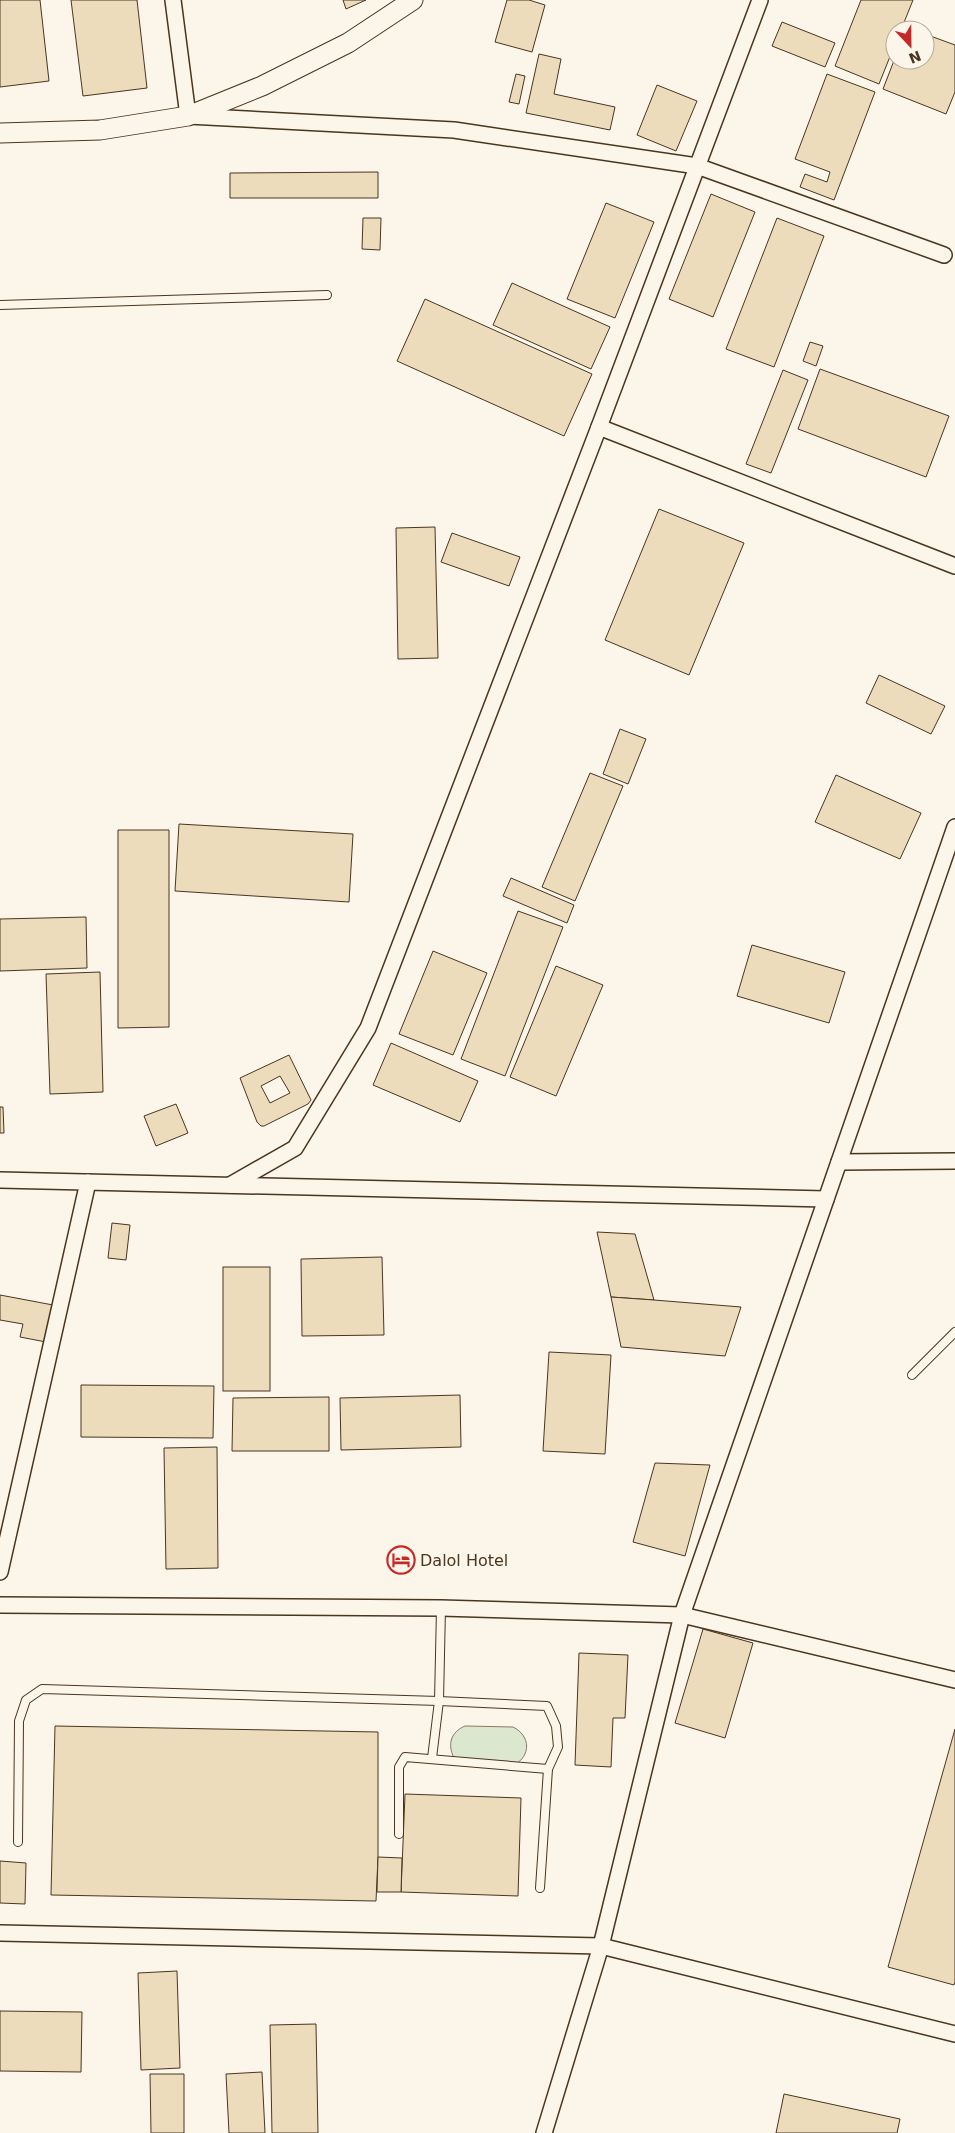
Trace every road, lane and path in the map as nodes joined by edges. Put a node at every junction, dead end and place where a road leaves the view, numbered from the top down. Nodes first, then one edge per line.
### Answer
1 (173, 0) edge
2 (413, 0) edge
3 (760, 0) edge
4 (188, 116) junction
5 (0, 133) edge
6 (697, 166) junction
7 (944, 256) dead end
8 (327, 294) dead end
9 (0, 304) edge
10 (599, 427) junction
11 (955, 566) edge
12 (955, 827) edge
13 (839, 1162) junction
14 (955, 1162) edge
15 (0, 1180) edge
16 (88, 1182) junction
17 (230, 1184) junction
18 (826, 1200) junction
19 (955, 1332) edge
20 (912, 1375) dead end
21 (0, 1572) edge
22 (0, 1605) edge
23 (441, 1608) junction
24 (682, 1615) junction
25 (955, 1680) edge
26 (439, 1700) junction
27 (432, 1758) junction
28 (548, 1769) junction
29 (399, 1834) dead end
30 (18, 1842) dead end
31 (540, 1888) dead end
32 (0, 1932) edge
33 (601, 1946) junction
34 (955, 2034) edge
35 (544, 2133) edge

1 - 4 street
2 - 4 street
3 - 6 street
4 - 5 street
4 - 6 street
6 - 7 street
6 - 10 street
8 - 9 lane
10 - 11 street
10 - 17 street
12 - 13 street
13 - 14 street
13 - 18 street
15 - 16 street
16 - 17 street
16 - 21 street
17 - 18 street
18 - 24 street
19 - 20 lane
22 - 23 street
23 - 24 street
23 - 26 lane
24 - 25 street
24 - 33 street
26 - 27 lane
26 - 28 lane
26 - 30 lane
27 - 28 lane
27 - 29 lane
28 - 31 lane
32 - 33 street
33 - 34 street
33 - 35 street

